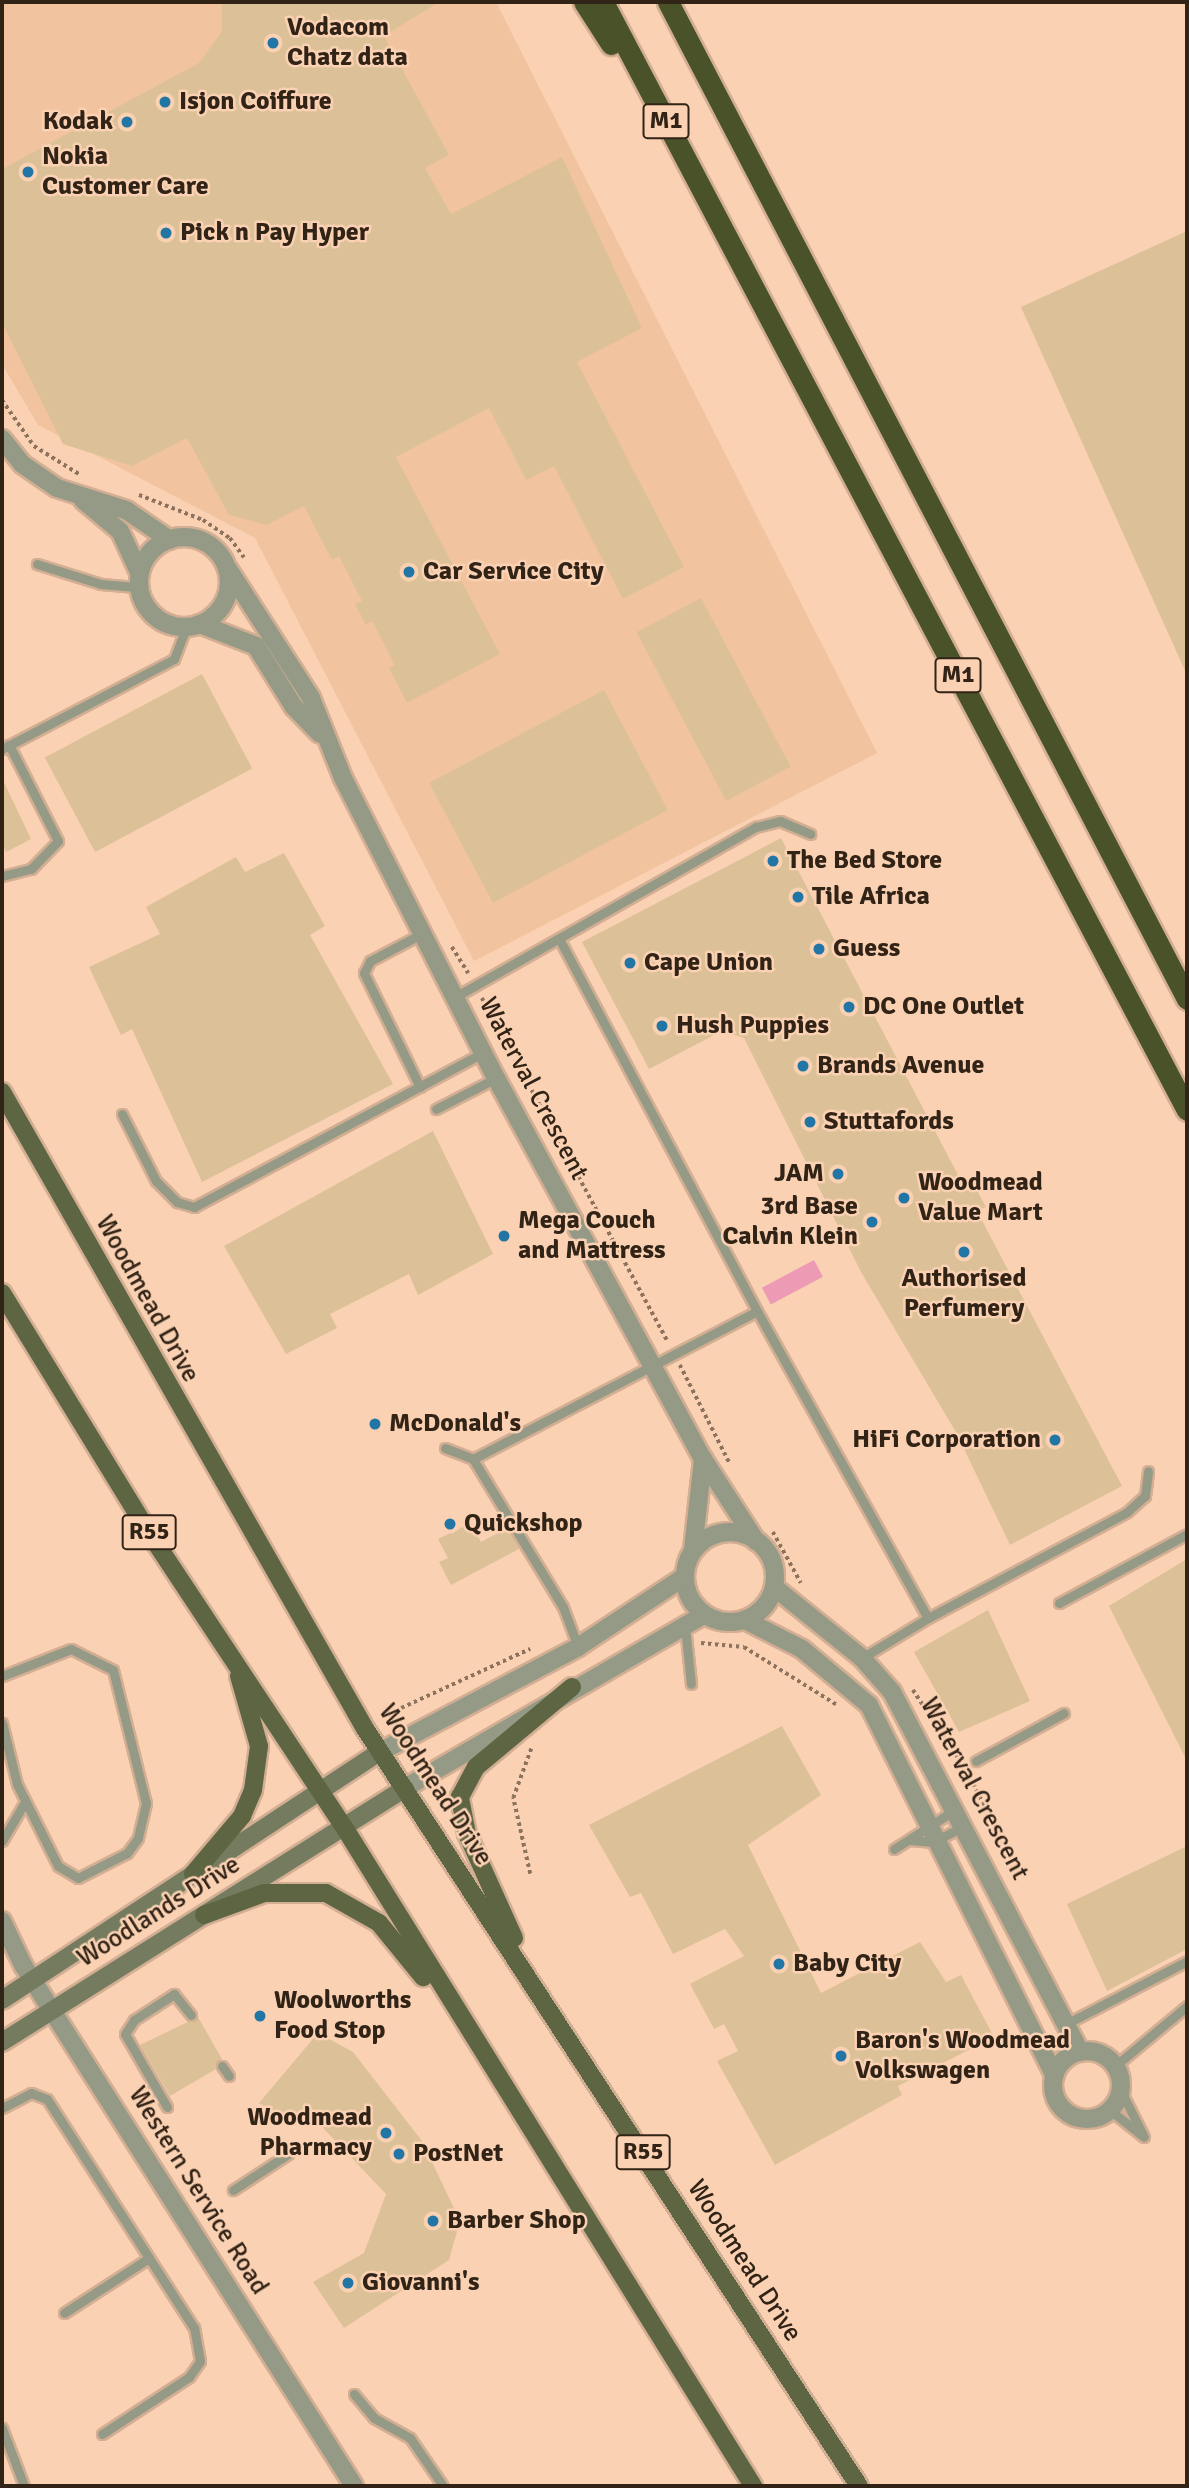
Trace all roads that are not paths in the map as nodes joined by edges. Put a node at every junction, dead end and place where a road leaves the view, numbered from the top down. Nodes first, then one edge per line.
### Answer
1 (584, 2) edge
2 (603, 2) edge
3 (668, 2) edge
4 (676, 2) edge
5 (696, 56) junction
6 (730, 241) junction
7 (2, 439) edge
8 (77, 496) junction
9 (170, 540) junction
10 (37, 564) dead end
11 (228, 569) junction
12 (140, 581) junction
13 (193, 626) junction
14 (325, 740) junction
15 (6, 747) edge
16 (810, 834) dead end
17 (2, 876) edge
18 (423, 933) junction
19 (560, 940) junction
20 (454, 998) junction
21 (1187, 999) edge
22 (483, 1052) junction
23 (496, 1078) junction
24 (420, 1087) junction
25 (2, 1092) edge
26 (436, 1109) dead end
27 (1187, 1110) edge
28 (122, 1114) dead end
29 (2, 1293) edge
30 (757, 1311) junction
31 (655, 1367) junction
32 (445, 1448) dead end
33 (473, 1459) junction
34 (703, 1459) junction
35 (1148, 1471) dead end
36 (1187, 1534) edge
37 (756, 1541) junction
38 (693, 1550) junction
39 (684, 1577) junction
40 (774, 1587) junction
41 (1059, 1603) dead end
42 (704, 1615) junction
43 (928, 1618) junction
44 (745, 1620) junction
45 (685, 1626) junction
46 (578, 1647) junction
47 (233, 1655) junction
48 (862, 1658) junction
49 (2, 1676) edge
50 (691, 1684) dead end
51 (572, 1687) junction
52 (1064, 1713) dead end
53 (2, 1723) edge
54 (380, 1752) junction
55 (976, 1761) dead end
56 (405, 1788) junction
57 (319, 1790) junction
58 (25, 1802) junction
59 (956, 1809) junction
60 (925, 1825) junction
61 (965, 1825) junction
62 (344, 1826) junction
63 (910, 1840) junction
64 (2, 1841) edge
65 (933, 1842) junction
66 (894, 1849) dead end
67 (193, 1874) junction
68 (204, 1915) junction
69 (2, 1922) edge
70 (1187, 1961) edge
71 (33, 1980) junction
72 (541, 1994) junction
73 (2, 2000) edge
74 (1187, 2006) edge
75 (52, 2010) junction
76 (191, 2015) dead end
77 (1066, 2024) junction
78 (2, 2042) edge
79 (1080, 2052) junction
80 (487, 2064) junction
81 (222, 2066) dead end
82 (1115, 2067) junction
83 (1054, 2075) junction
84 (229, 2076) dead end
85 (1121, 2091) junction
86 (2, 2108) edge
87 (167, 2108) dead end
88 (1110, 2110) junction
89 (288, 2154) dead end
90 (233, 2190) dead end
91 (149, 2258) junction
92 (64, 2313) dead end
93 (354, 2394) dead end
94 (2, 2428) edge
95 (102, 2434) dead end
96 (24, 2486) edge
97 (354, 2486) edge
98 (443, 2486) edge
99 (753, 2486) edge
100 (859, 2486) edge

1 - 6 highway
2 - 6 highway, M1
3 - 5 highway, M1
4 - 5 highway
5 - 21 highway, M1
6 - 27 highway, M1
7 - 8 street
8 - 9 street
8 - 12 street
9 - 11 street
9 - 12 street
10 - 12 lane
11 - 13 street
11 - 14 street, Waterval Crescent
12 - 13 street
13 - 14 street, Waterval Crescent
13 - 15 lane
14 - 18 street, Waterval Crescent
15 - 17 lane
16 - 19 lane
18 - 20 street, Waterval Crescent
18 - 24 lane
19 - 20 lane
19 - 30 lane
20 - 22 street, Waterval Crescent
22 - 23 street, Waterval Crescent
22 - 24 lane
23 - 26 lane
23 - 31 street, Waterval Crescent
24 - 28 lane
25 - 54 main road, Woodmead Drive / R55
29 - 47 main road, R55
30 - 31 lane
30 - 43 lane
31 - 33 lane
31 - 34 street, Waterval Crescent
32 - 33 lane
33 - 46 lane
34 - 37 street, Waterval Crescent
34 - 38 street
35 - 43 lane
36 - 41 lane
37 - 38 street
37 - 40 street
38 - 39 street
39 - 42 street
39 - 46 street
40 - 44 street
40 - 48 street, Waterval Crescent
42 - 44 street
42 - 45 street
43 - 48 lane
44 - 60 street, Waterval Crescent
45 - 50 lane
45 - 51 street
46 - 54 street
47 - 57 main road, R55
47 - 67 main road
48 - 59 street, Waterval Crescent
49 - 58 lane
51 - 56 street
51 - 72 main road
52 - 55 lane
53 - 58 lane
54 - 56 main road, Woodmead Drive / R55
54 - 57 main road, Woodlands Drive
56 - 62 main road, Woodlands Drive
56 - 72 main road, Woodmead Drive / R55
57 - 62 main road, R55
57 - 67 main road, Woodlands Drive
58 - 64 lane
59 - 60 lane
59 - 61 street, Waterval Crescent
60 - 63 lane
60 - 65 street, Waterval Crescent
61 - 65 lane
61 - 77 street, Waterval Crescent
62 - 68 main road, Woodlands Drive
62 - 80 main road, R55
63 - 65 lane
63 - 66 lane
65 - 83 street, Waterval Crescent
67 - 71 main road, Woodlands Drive
68 - 75 main road, Woodlands Drive
68 - 80 main road
69 - 71 street, Western Service Road
70 - 77 lane
71 - 73 main road, Woodlands Drive
71 - 75 street, Western Service Road
72 - 100 main road, Woodmead Drive / R55
74 - 82 lane
75 - 78 main road, Woodlands Drive
75 - 97 street, Western Service Road
76 - 87 lane
77 - 79 street, Waterval Crescent
79 - 82 street
79 - 83 street
80 - 99 main road, R55
81 - 84 lane
82 - 85 street
83 - 88 street
85 - 88 street
85 - 88 lane
86 - 91 lane
89 - 90 lane
91 - 92 lane
91 - 95 lane
93 - 98 lane
94 - 96 lane

